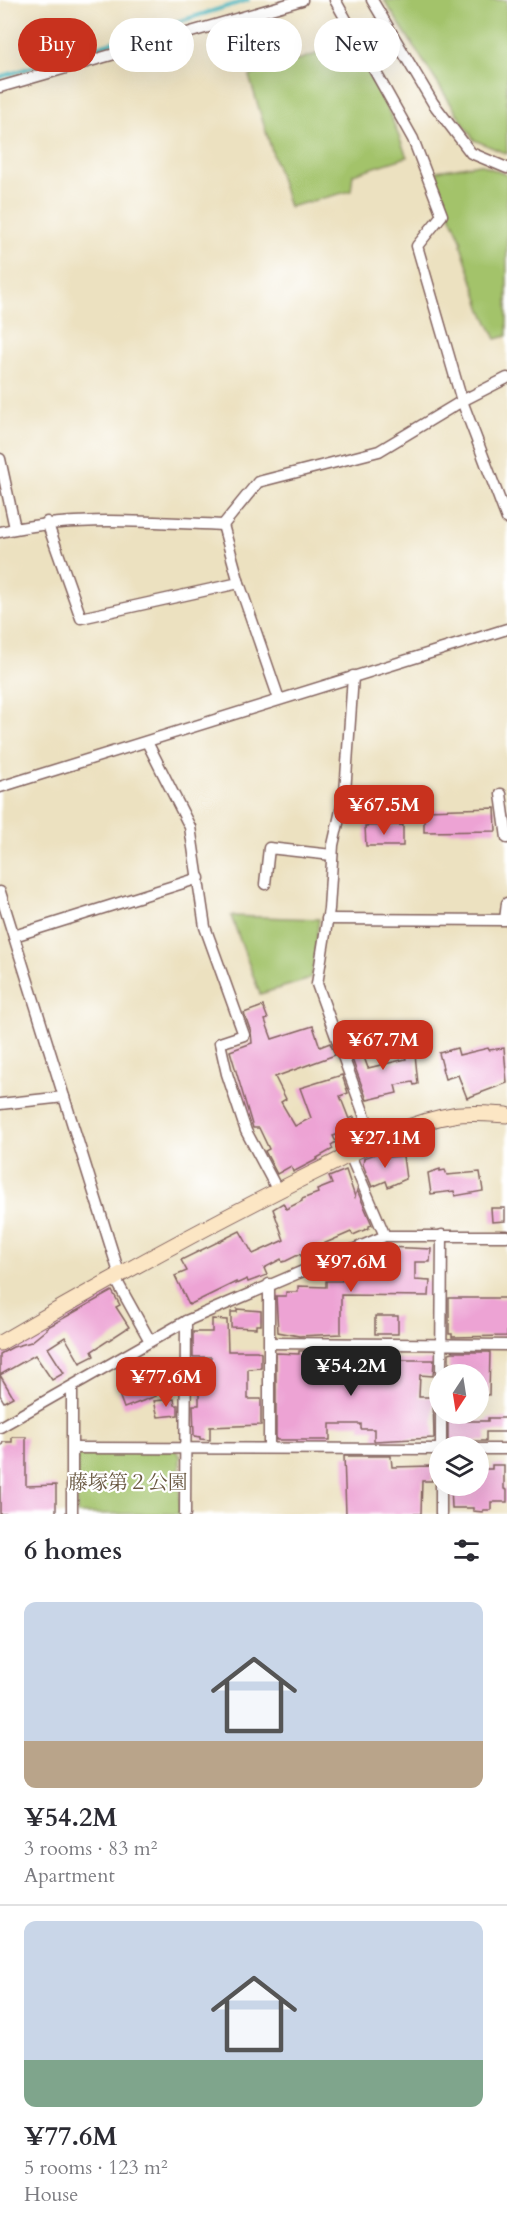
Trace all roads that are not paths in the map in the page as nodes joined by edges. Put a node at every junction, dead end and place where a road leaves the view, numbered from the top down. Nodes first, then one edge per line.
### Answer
1 (302, 0) edge
2 (336, 0) edge
3 (372, 0) edge
4 (0, 87) edge
5 (507, 168) edge
6 (507, 378) edge
7 (462, 400) junction
8 (0, 459) edge
9 (507, 519) edge
10 (47, 522) junction
11 (223, 525) junction
12 (15, 528) junction
13 (0, 532) edge
14 (239, 583) junction
15 (507, 629) edge
16 (353, 676) junction
17 (279, 699) junction
18 (147, 742) junction
19 (0, 787) edge
20 (501, 794) dead end
21 (507, 838) edge
22 (332, 855) junction
23 (199, 878) junction
24 (265, 884) dead end
25 (0, 892) edge
26 (507, 903) edge
27 (2, 906) edge
28 (327, 919) junction
29 (14, 936) junction
30 (64, 1096) junction
31 (0, 1104) edge
32 (507, 1115) edge
33 (374, 1142) junction
34 (350, 1155) junction
35 (278, 1191) junction
36 (442, 1235) junction
37 (385, 1236) junction
38 (507, 1236) edge
39 (118, 1277) junction
40 (269, 1284) junction
41 (186, 1321) junction
42 (150, 1341) junction
43 (0, 1343) edge
44 (270, 1343) junction
45 (441, 1345) junction
46 (507, 1345) edge
47 (441, 1364) edge
48 (72, 1387) junction
49 (0, 1427) edge
50 (429, 1447) edge
51 (73, 1448) junction
52 (185, 1448) junction
53 (270, 1448) junction
54 (489, 1449) edge
55 (507, 1449) edge
56 (441, 1496) edge
57 (72, 1514) edge
58 (185, 1514) edge
59 (441, 1514) edge

1 - 4 street
2 - 7 street
3 - 5 street
6 - 7 street
7 - 9 street
7 - 11 street
8 - 12 street
10 - 11 street
10 - 12 street
10 - 14 street
11 - 14 street
12 - 13 street
14 - 17 street
15 - 16 street
16 - 17 street
16 - 22 street
17 - 18 street
18 - 19 street
18 - 23 street
20 - 21 street
22 - 24 street
22 - 28 street
23 - 29 street
23 - 35 street
25 - 27 street
26 - 28 street
27 - 29 street
28 - 33 street
29 - 30 street
30 - 31 street
30 - 39 street
32 - 33 street
33 - 34 street
34 - 35 street
34 - 37 street
35 - 39 street
36 - 37 street
36 - 38 street
36 - 45 street
37 - 40 street
39 - 42 street
39 - 43 street
40 - 41 street
40 - 44 street
41 - 42 street
41 - 52 street
42 - 48 street
44 - 45 street
44 - 53 street
45 - 46 street
45 - 47 street
48 - 49 street
48 - 51 street
50 - 53 street
51 - 52 street
51 - 57 street
52 - 53 street
52 - 58 street
54 - 55 street
56 - 59 street

